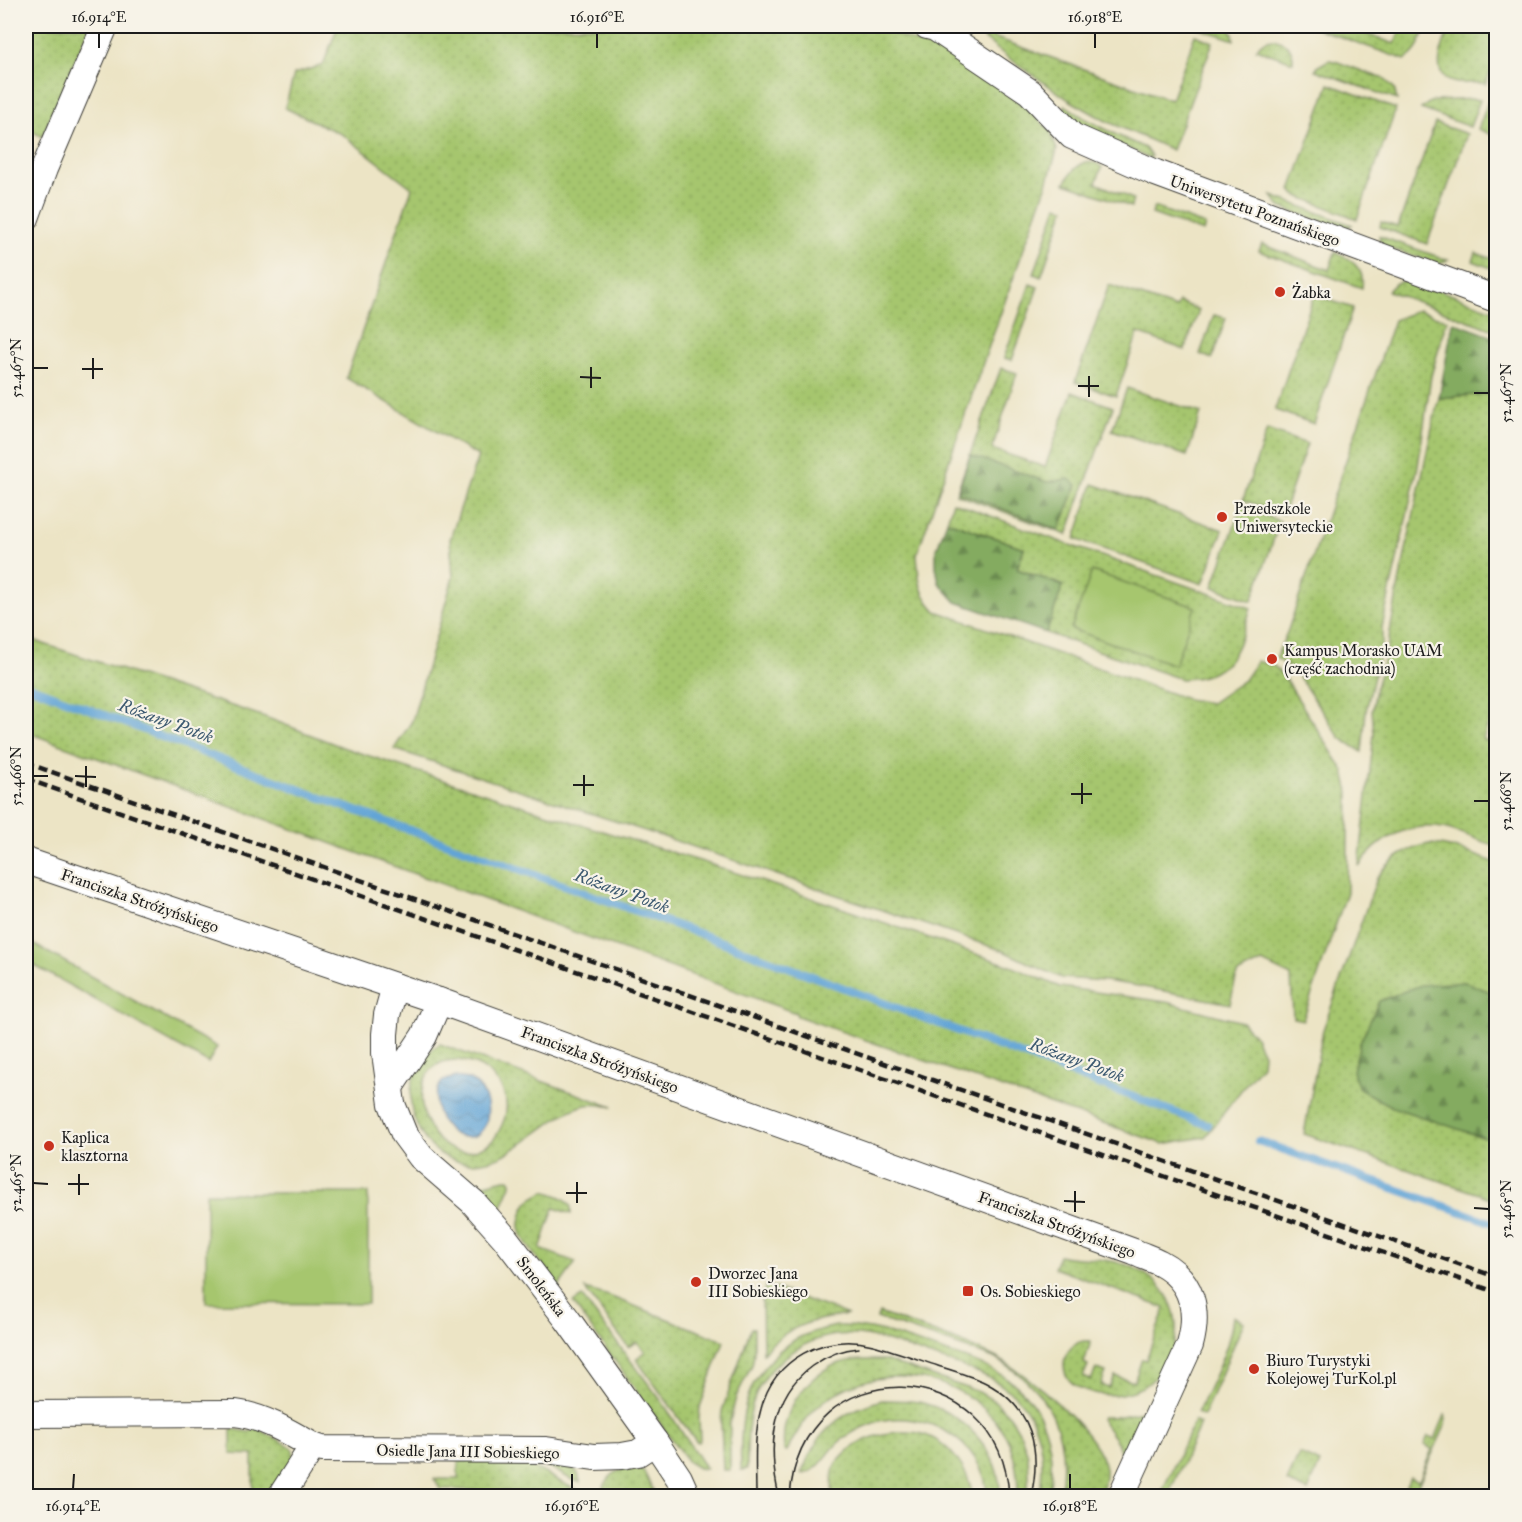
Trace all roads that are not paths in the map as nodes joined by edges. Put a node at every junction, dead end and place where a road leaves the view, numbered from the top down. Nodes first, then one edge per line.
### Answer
1 (105, 26) edge
2 (927, 26) edge
3 (26, 218) edge
4 (1497, 299) edge
5 (26, 861) edge
6 (395, 986) junction
7 (439, 1001) junction
8 (390, 1087) junction
9 (26, 1414) edge
10 (655, 1442) junction
11 (313, 1446) junction
12 (281, 1497) edge
13 (687, 1497) edge
14 (1121, 1497) edge

1 - 3 street
2 - 4 street, Uniwersytetu Poznańskiego
5 - 6 street, Franciszka Stróżyńskiego
6 - 7 street, Franciszka Stróżyńskiego
6 - 8 street, Smoleńska
7 - 8 street
7 - 14 street, Franciszka Stróżyńskiego
8 - 10 street, Smoleńska
9 - 11 street, Osiedle Jana III Sobieskiego
10 - 11 street, Osiedle Jana III Sobieskiego
10 - 13 street, Smoleńska
11 - 12 street

